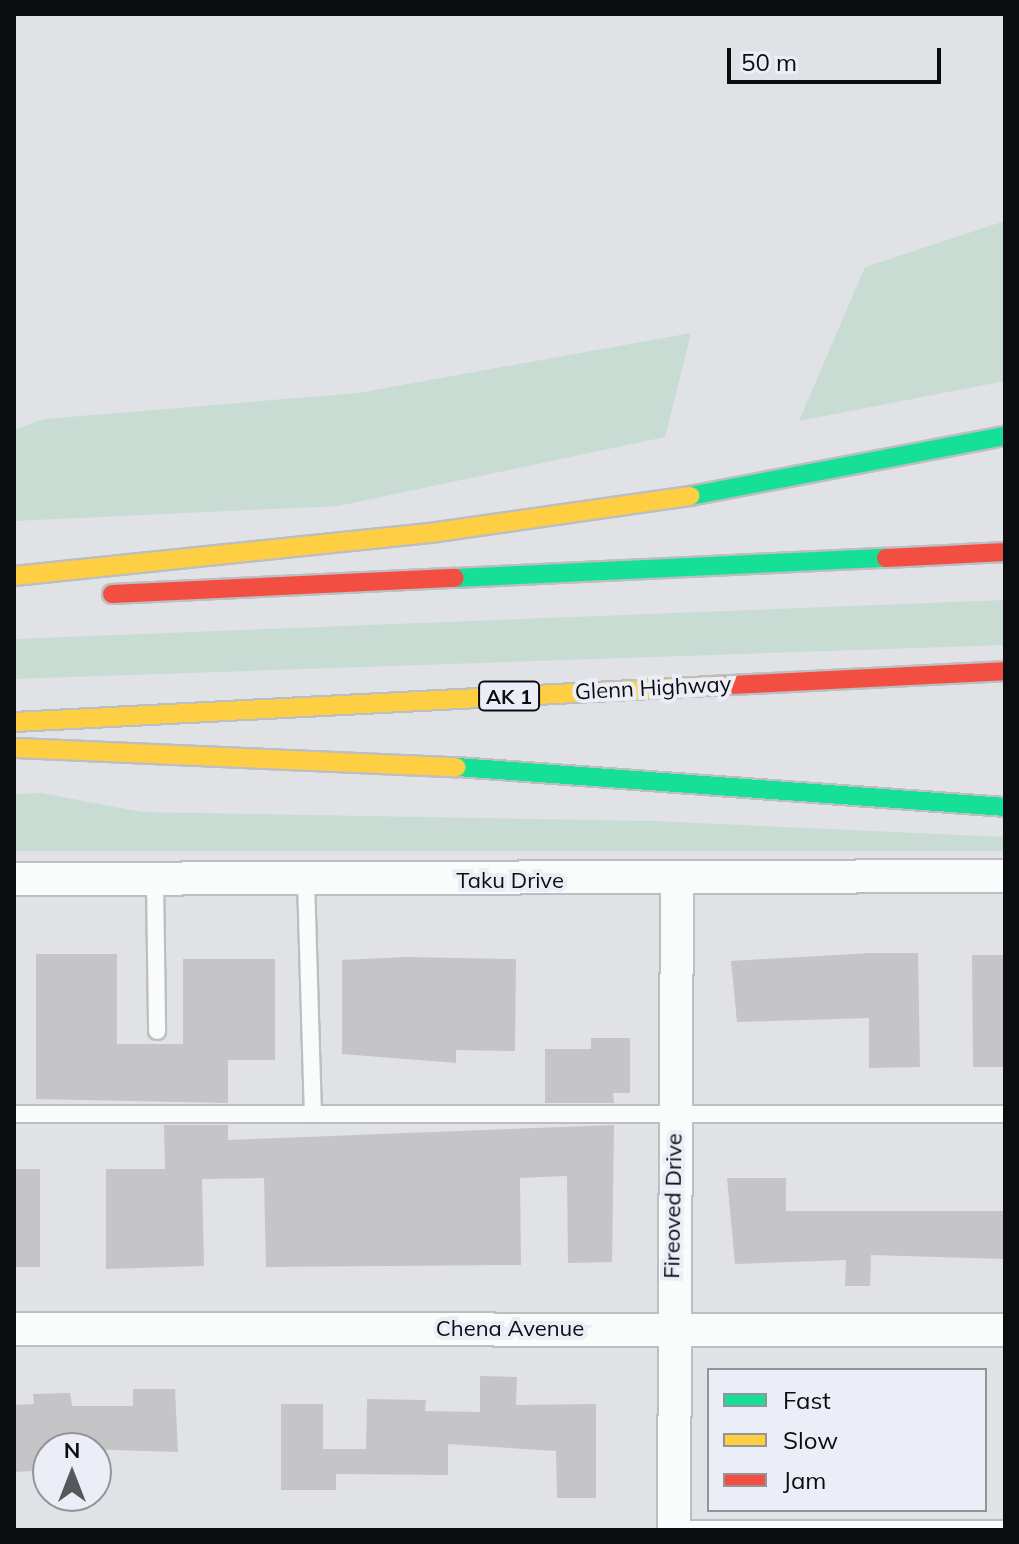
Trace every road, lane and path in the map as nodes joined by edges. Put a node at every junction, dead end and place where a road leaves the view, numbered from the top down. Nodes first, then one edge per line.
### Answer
1 (1005, 436) edge
2 (1005, 552) edge
3 (14, 576) edge
4 (93, 595) dead end
5 (1005, 671) edge
6 (14, 722) edge
7 (14, 748) edge
8 (1005, 807) edge
9 (1005, 876) edge
10 (14, 879) edge
11 (155, 880) junction
12 (306, 880) junction
13 (677, 881) junction
14 (157, 1031) dead end
15 (674, 1113) junction
16 (14, 1114) edge
17 (313, 1114) junction
18 (1005, 1114) edge
19 (14, 1329) edge
20 (671, 1329) junction
21 (1005, 1330) edge
22 (674, 1529) edge
23 (1005, 1529) edge

1 - 3 highway
2 - 4 highway
5 - 6 highway, Glenn Highway / AK 1
7 - 8 highway
9 - 13 street, Taku Drive
10 - 11 street, Taku Drive
11 - 12 street, Taku Drive
11 - 14 lane
12 - 13 street, Taku Drive
12 - 17 lane
13 - 15 street, Fireoved Drive
15 - 17 lane
15 - 18 lane
15 - 20 street, Fireoved Drive
16 - 17 lane
19 - 20 street, Chena Avenue
20 - 21 street, Chena Avenue
20 - 22 street, Fireoved Drive
22 - 23 lane

